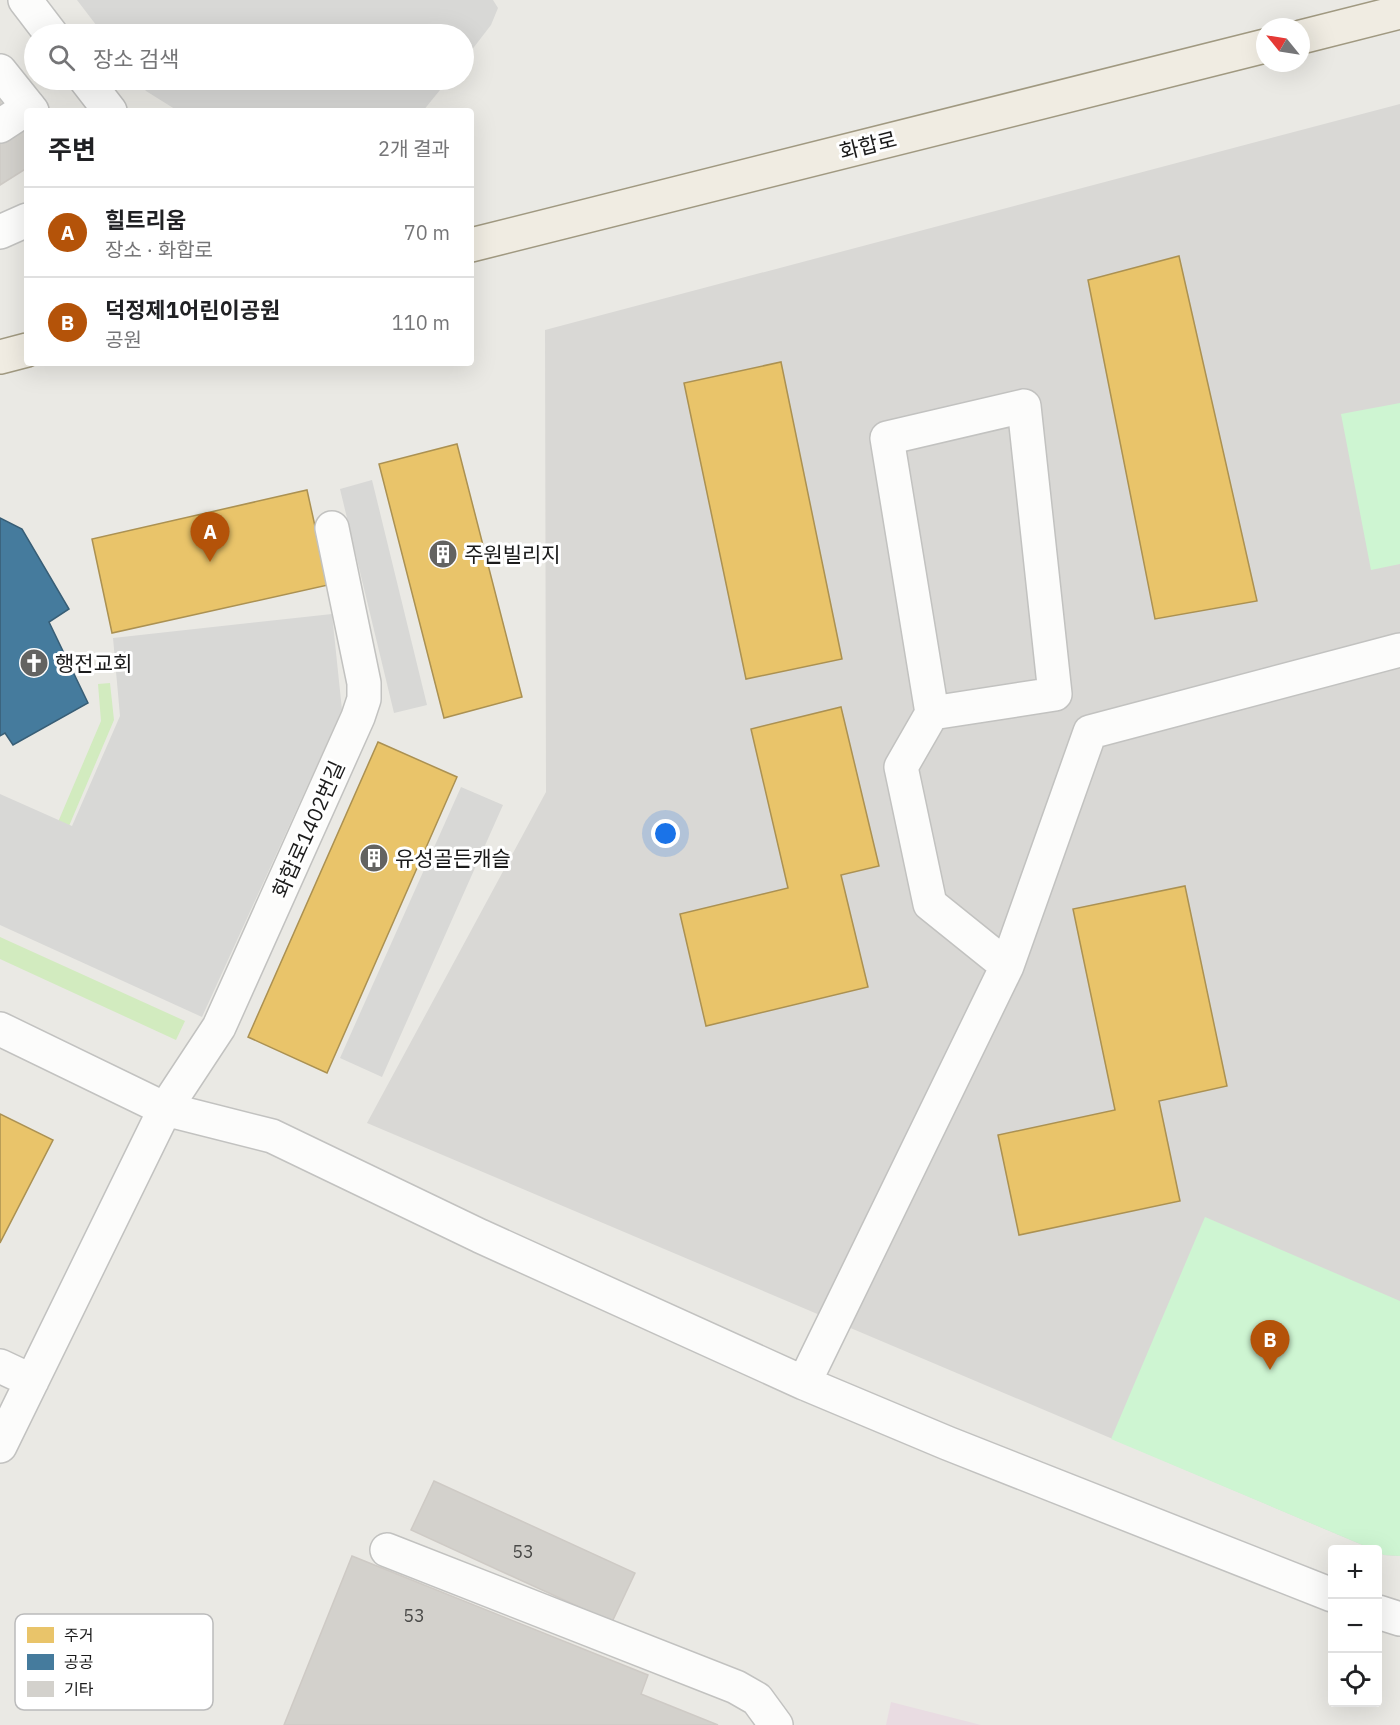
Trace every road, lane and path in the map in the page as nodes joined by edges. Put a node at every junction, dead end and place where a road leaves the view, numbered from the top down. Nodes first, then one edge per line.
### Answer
1 (25, 0) edge
2 (1400, 12) edge
3 (43, 24) edge
4 (1310, 35) edge
5 (1256, 48) edge
6 (0, 71) edge
7 (94, 90) edge
8 (29, 108) edge
9 (109, 108) edge
10 (24, 112) edge
11 (0, 126) edge
12 (24, 221) edge
13 (0, 232) edge
14 (474, 244) edge
15 (24, 351) edge
16 (0, 357) edge
17 (332, 528) dead end
18 (1400, 650) edge
19 (932, 713) junction
20 (1007, 966) junction
21 (0, 1029) edge
22 (165, 1109) junction
23 (0, 1366) edge
24 (32, 1382) junction
25 (804, 1383) junction
26 (0, 1446) edge
27 (387, 1550) dead end
28 (1328, 1593) edge
29 (1382, 1614) edge
30 (1400, 1619) edge
31 (776, 1725) edge

1 - 3 street
2 - 4 main road
5 - 14 main road, 화합로
6 - 8 street
7 - 9 street
10 - 11 street
12 - 13 street
15 - 16 main road
17 - 22 street, 화합로1402번길
18 - 20 street
19 - 19 street
19 - 20 street
20 - 25 street
21 - 22 street
22 - 24 street, 화합로1402번길
22 - 25 street
23 - 24 street
24 - 26 street, 화합로1402번길
25 - 28 street
27 - 31 street
29 - 30 street

